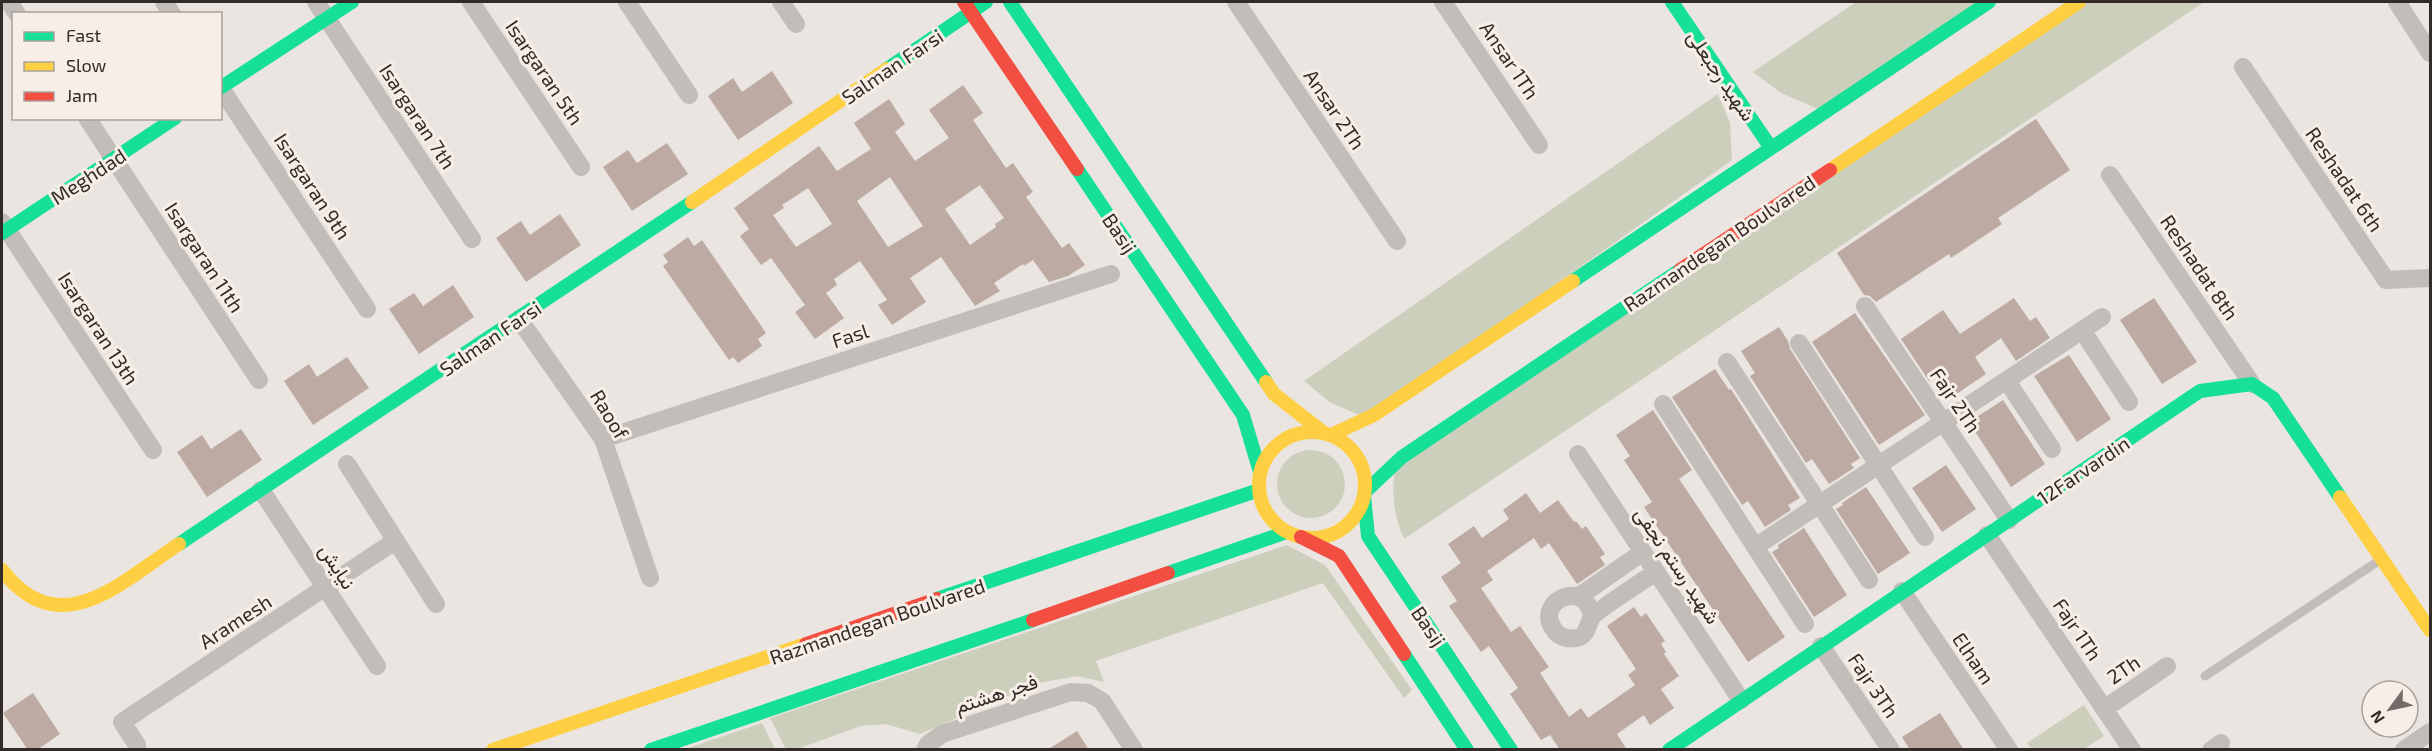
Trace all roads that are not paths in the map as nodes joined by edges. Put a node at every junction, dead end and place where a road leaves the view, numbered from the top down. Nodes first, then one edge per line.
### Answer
1 (316, 2) edge
2 (352, 2) edge
3 (471, 2) edge
4 (627, 2) edge
5 (781, 2) edge
6 (986, 2) edge
7 (1010, 2) edge
8 (1236, 2) edge
9 (1443, 2) edge
10 (1672, 2) edge
11 (1989, 2) edge
12 (2079, 2) edge
13 (2397, 2) edge
14 (968, 7) edge
15 (327, 18) junction
16 (796, 24) dead end
17 (2430, 52) edge
18 (2242, 67) dead end
19 (222, 87) edge
20 (222, 90) edge
21 (689, 95) dead end
22 (88, 120) edge
23 (172, 120) edge
24 (1539, 145) dead end
25 (1771, 148) junction
26 (114, 159) junction
27 (581, 167) dead end
28 (2110, 176) dead end
29 (3, 228) edge
30 (472, 239) dead end
31 (1396, 241) dead end
32 (1111, 274) dead end
33 (2430, 278) edge
34 (1865, 306) dead end
35 (367, 309) dead end
36 (2102, 317) dead end
37 (519, 319) junction
38 (2082, 330) junction
39 (1799, 343) dead end
40 (1727, 362) dead end
41 (259, 380) dead end
42 (2007, 381) junction
43 (2252, 384) junction
44 (2129, 402) dead end
45 (1663, 404) dead end
46 (1944, 423) junction
47 (1328, 434) junction
48 (603, 439) junction
49 (2052, 449) dead end
50 (153, 450) dead end
51 (1578, 454) dead end
52 (347, 464) dead end
53 (1878, 467) junction
54 (1260, 472) junction
55 (261, 490) junction
56 (1259, 490) junction
57 (1365, 494) junction
58 (1820, 505) junction
59 (2009, 520) junction
60 (1287, 532) junction
61 (1987, 535) junction
62 (1301, 537) junction
63 (1925, 537) dead end
64 (395, 541) junction
65 (1755, 547) junction
66 (1643, 552) junction
67 (2382, 558) junction
68 (2, 570) edge
69 (1656, 572) junction
70 (650, 578) dead end
71 (1869, 580) dead end
72 (326, 588) junction
73 (1902, 591) junction
74 (1578, 597) junction
75 (436, 604) dead end
76 (1592, 616) junction
77 (1805, 624) dead end
78 (2430, 630) edge
79 (1821, 646) junction
80 (377, 666) dead end
81 (2167, 666) dead end
82 (2205, 676) dead end
83 (1741, 700) junction
84 (2104, 709) junction
85 (2430, 732) edge
86 (137, 745) dead end
87 (1888, 748) edge
88 (493, 750) edge
89 (651, 750) edge
90 (925, 750) edge
91 (1134, 750) edge
92 (1467, 750) edge
93 (1511, 750) edge
94 (1669, 750) edge
95 (2009, 750) edge
96 (2132, 750) edge
97 (2404, 750) edge

1 - 15 street, Isargaran 7th
2 - 15 main road
3 - 27 street, Isargaran 5th
4 - 21 street
5 - 16 street
6 - 14 main road, Salman Farsi
7 - 47 main road, Basij
8 - 31 street, Ansar 2Th
9 - 24 street, Ansar 1Th
10 - 25 main road, شهید رجبعلی
11 - 25 main road
12 - 57 main road, Razmandegan Boulvared
13 - 17 street
14 - 37 main road, Salman Farsi
14 - 54 main road, Basij
15 - 19 main road
15 - 30 street, Isargaran 7th
18 - 33 street, Reshadat 6th
20 - 35 street, Isargaran 9th
22 - 26 street, Isargaran 11th
23 - 26 main road, Meghdad
25 - 47 main road
26 - 29 main road, Meghdad
26 - 41 street, Isargaran 11th
28 - 43 street, Reshadat 8th
29 - 50 street, Isargaran 13th
32 - 48 street, Fasl
34 - 46 street, Fajr 2Th
36 - 38 street
37 - 48 street, Raoof
37 - 55 main road, Salman Farsi
38 - 42 street
38 - 44 street
39 - 53 street
40 - 58 street
42 - 46 street
42 - 49 street
43 - 59 main road, 12Farvardin
43 - 67 main road
45 - 65 street
46 - 53 street
46 - 59 street, Fajr 2Th
47 - 54 main road
47 - 57 main road
48 - 70 street, Raoof
51 - 66 street, شهید رستم نجفی
52 - 64 street
53 - 58 street
53 - 63 street
54 - 56 main road
55 - 68 main road, Salman Farsi
55 - 72 street, نیایش
56 - 60 main road
56 - 88 main road, Razmandegan Boulvared
57 - 62 main road
57 - 93 main road, Basij
58 - 65 street
58 - 71 street
59 - 61 main road, 12Farvardin
60 - 62 main road
60 - 89 main road
61 - 73 main road, 12Farvardin
61 - 84 street, Fajr 1Th
62 - 92 main road, Basij
64 - 72 street, Aramesh
64 - 75 street
65 - 77 street
66 - 69 street, شهید رستم نجفی
66 - 74 street
67 - 78 main road
67 - 82 lane
69 - 76 street
69 - 83 street, شهید رستم نجفی
72 - 80 street, نیایش
72 - 86 street, Aramesh
73 - 79 main road, 12Farvardin
73 - 95 street, Elham
74 - 76 street
74 - 76 street
79 - 83 main road, 12Farvardin
79 - 87 street, Fajr 3Th
81 - 84 street, 2Th
83 - 94 main road, 12Farvardin
84 - 96 street, Fajr 1Th
85 - 97 street
90 - 91 street, فجر هشتم

